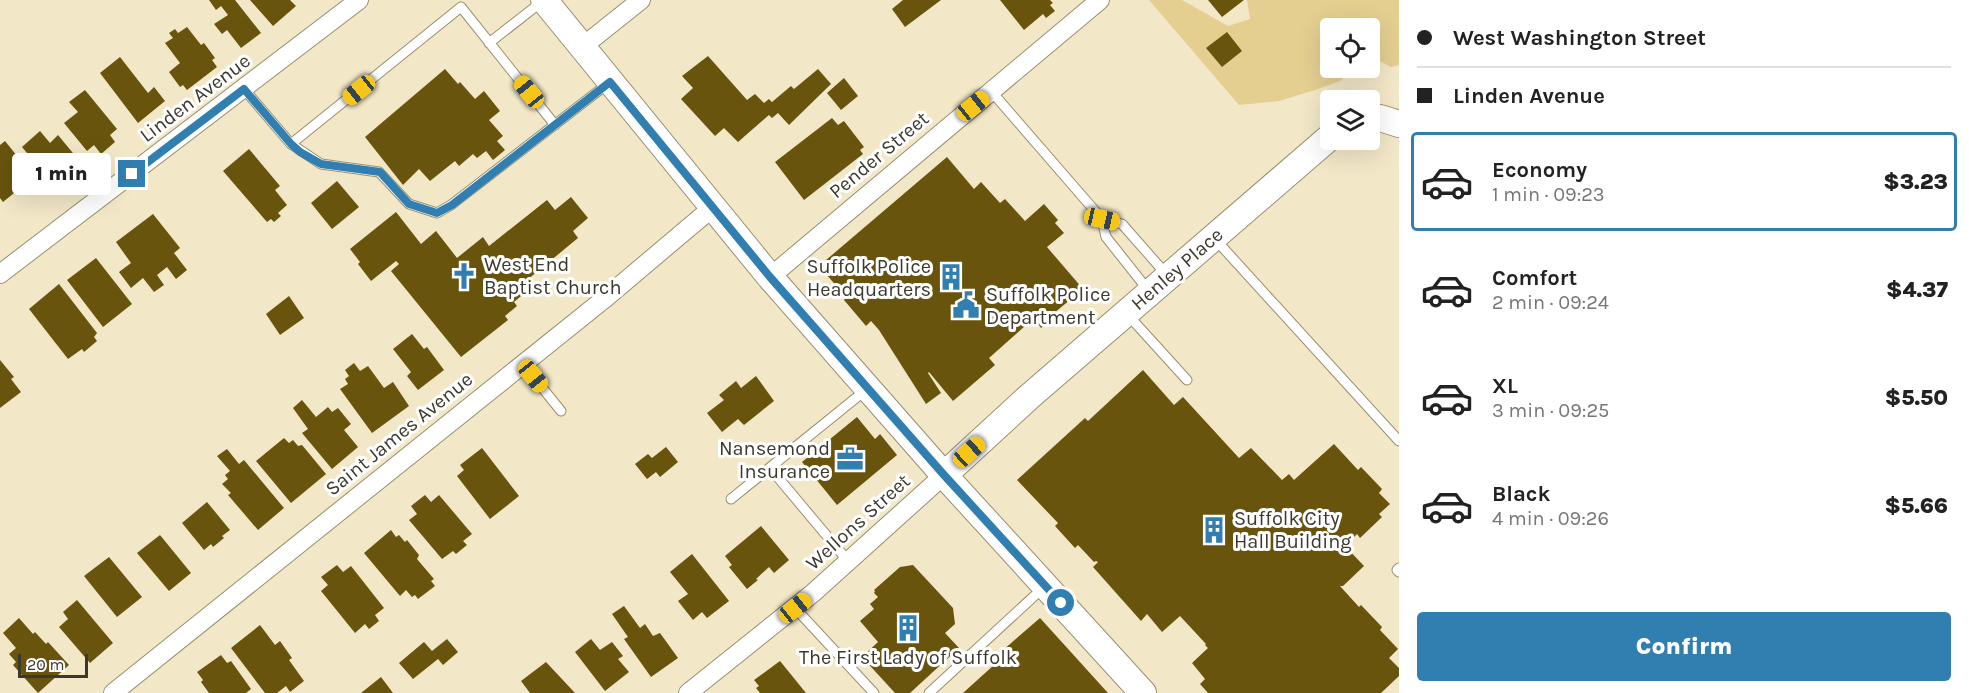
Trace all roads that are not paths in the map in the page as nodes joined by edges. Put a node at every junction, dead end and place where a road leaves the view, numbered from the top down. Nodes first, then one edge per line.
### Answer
1 (359, 0) edge
2 (544, 0) edge
3 (641, 0) edge
4 (1100, 0) edge
5 (489, 43) junction
6 (582, 47) junction
7 (610, 82) junction
8 (244, 89) junction
9 (991, 91) junction
10 (555, 125) junction
11 (291, 144) junction
12 (1320, 146) edge
13 (712, 208) junction
14 (1102, 219) junction
15 (1213, 237) junction
16 (0, 274) edge
17 (770, 277) junction
18 (1159, 285) junction
19 (1126, 314) junction
20 (523, 364) junction
21 (1186, 380) dead end
22 (868, 388) junction
23 (561, 411) dead end
24 (1399, 441) edge
25 (770, 468) junction
26 (944, 475) junction
27 (731, 499) dead end
28 (848, 561) junction
29 (1399, 567) edge
30 (1399, 572) edge
31 (1046, 586) junction
32 (795, 608) junction
33 (113, 693) edge
34 (688, 693) edge
35 (874, 693) edge
36 (929, 693) edge
37 (1143, 693) edge

1 - 8 street, Linden Avenue
2 - 5 lane
2 - 6 main road
3 - 6 street
4 - 9 street, Pender Street
5 - 10 lane
5 - 11 lane
6 - 7 main road
7 - 10 lane
7 - 13 main road
8 - 11 lane
8 - 16 street, Linden Avenue
9 - 14 lane
9 - 17 street, Pender Street
10 - 11 lane
12 - 15 main road, Henley Place
13 - 17 main road
13 - 20 street, Saint James Avenue
14 - 18 lane
14 - 18 lane
15 - 18 main road, Henley Place
15 - 24 lane
17 - 22 main road
18 - 19 main road, Henley Place
19 - 21 lane
19 - 26 main road, Henley Place
20 - 23 lane
20 - 33 street, Saint James Avenue
22 - 25 lane
22 - 26 main road
25 - 27 lane
25 - 28 lane
26 - 28 street, Wellons Street
26 - 31 main road
28 - 32 street, Wellons Street
29 - 30 lane
31 - 36 lane
31 - 37 main road
32 - 34 street, Wellons Street
32 - 35 lane

